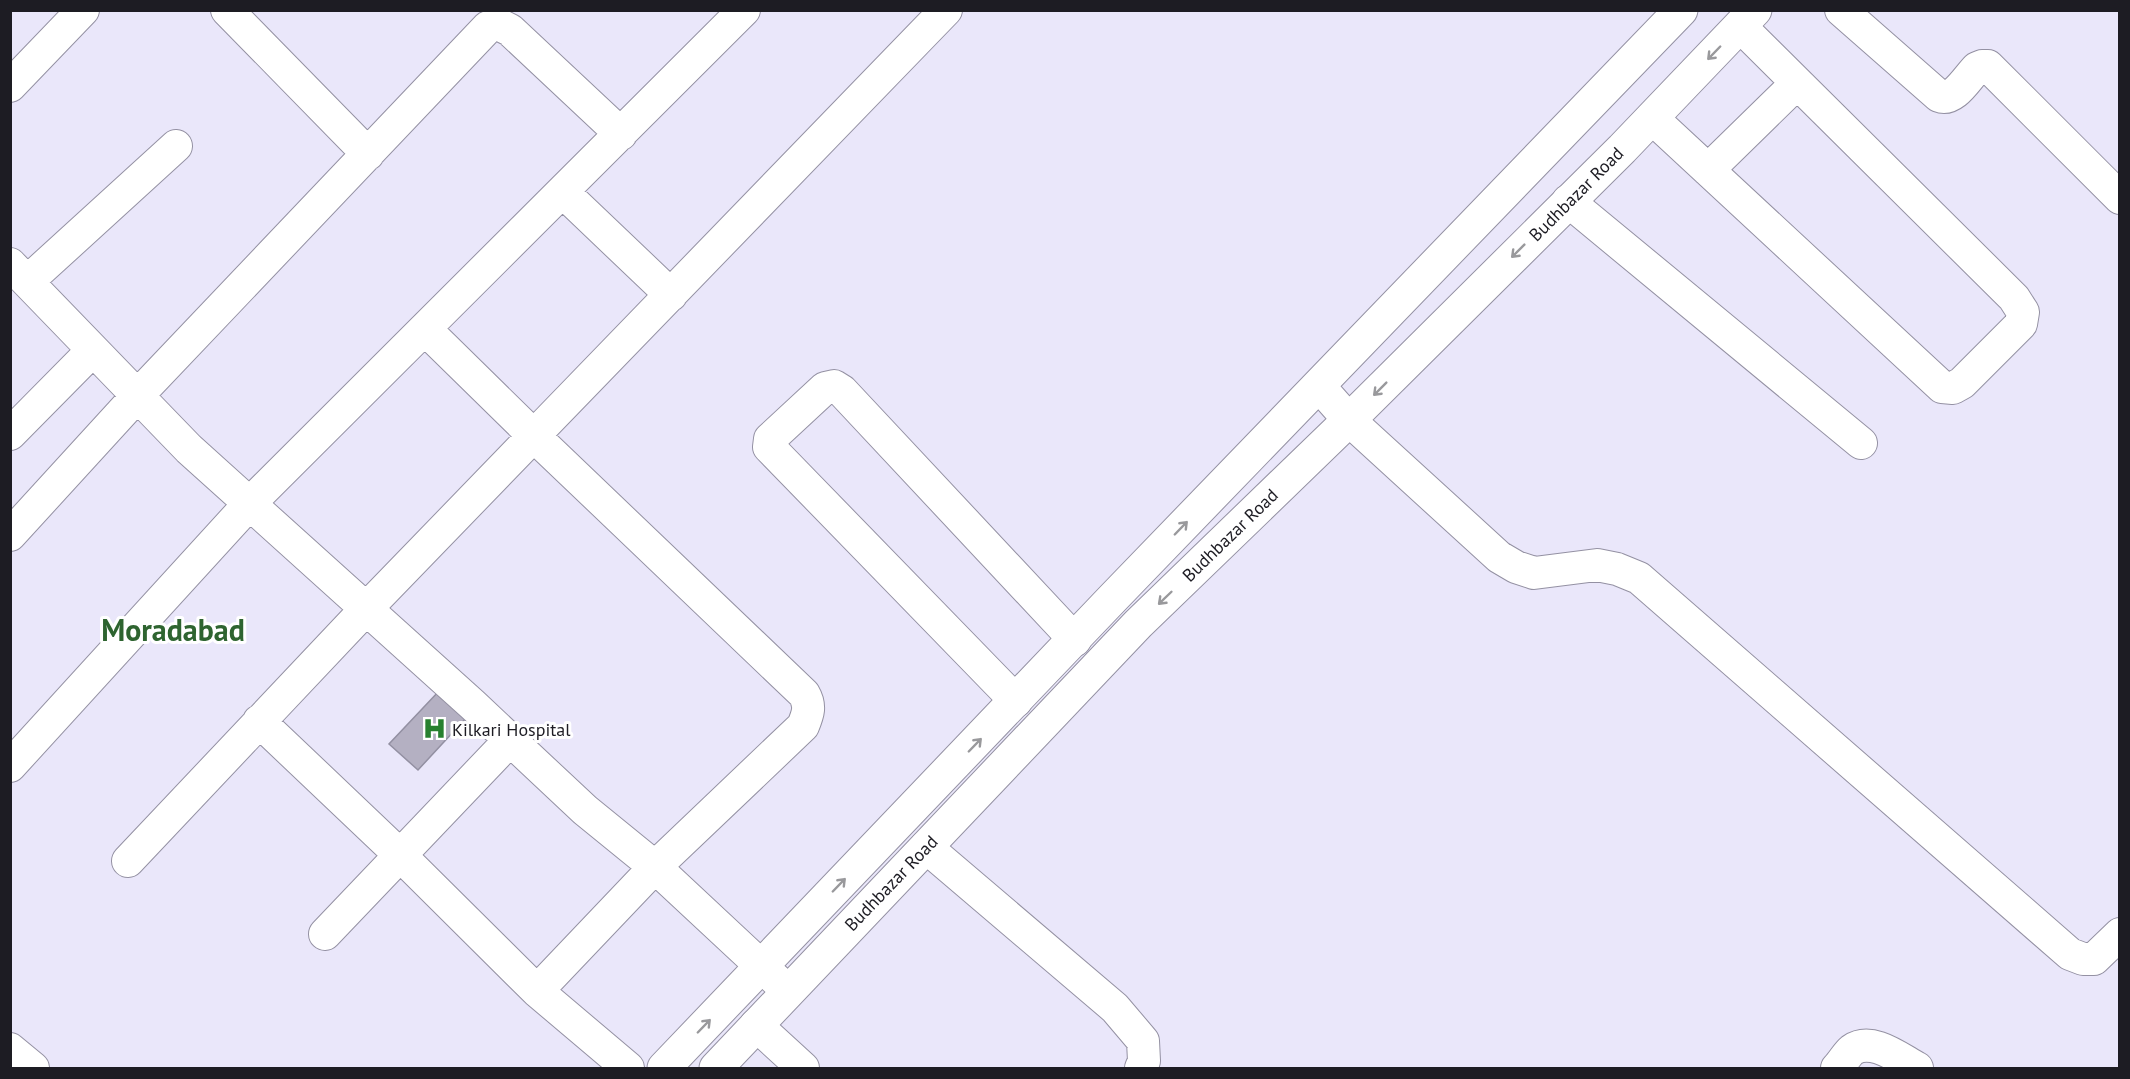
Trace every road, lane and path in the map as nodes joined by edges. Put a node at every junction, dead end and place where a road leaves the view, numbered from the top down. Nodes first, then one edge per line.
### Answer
1 (83, 10) edge
2 (227, 10) edge
3 (744, 10) edge
4 (946, 10) edge
5 (1681, 10) edge
6 (1841, 10) edge
7 (1747, 18) edge
8 (1797, 83) junction
9 (10, 86) edge
10 (1652, 118) junction
11 (621, 134) junction
12 (176, 146) dead end
13 (1550, 146) junction
14 (368, 154) junction
15 (1708, 170) junction
16 (563, 192) junction
17 (1578, 192) junction
18 (2120, 198) edge
19 (19, 273) edge
20 (671, 295) junction
21 (425, 329) junction
22 (93, 350) junction
23 (1319, 386) junction
24 (138, 396) junction
25 (1349, 420) junction
26 (10, 434) edge
27 (534, 436) junction
28 (1861, 443) dead end
29 (250, 504) junction
30 (10, 535) edge
31 (366, 609) junction
32 (1076, 640) junction
33 (1016, 701) junction
34 (260, 721) junction
35 (510, 740) junction
36 (10, 766) edge
37 (883, 840) junction
38 (400, 855) junction
39 (917, 856) junction
40 (128, 861) dead end
41 (655, 867) junction
42 (325, 934) dead end
43 (2120, 934) edge
44 (761, 967) junction
45 (537, 991) junction
46 (788, 991) junction
47 (756, 1025) junction
48 (10, 1049) edge
49 (33, 1068) edge
50 (628, 1068) edge
51 (664, 1068) edge
52 (716, 1068) edge
53 (803, 1068) edge
54 (1142, 1068) edge
55 (1838, 1068) edge
56 (1917, 1068) edge

1 - 9 street
2 - 14 street
3 - 11 street
4 - 20 street
5 - 13 street, Budhbazar Road
6 - 18 street
7 - 8 street
7 -> 10 street, Budhbazar Road
8 - 15 street
8 - 15 street
10 - 15 street
10 - 17 street, Budhbazar Road
11 - 14 street
11 - 16 street
12 - 19 street
13 - 17 street
13 - 23 street, Budhbazar Road
14 - 24 street
16 - 20 street
16 - 21 street
17 -> 25 street, Budhbazar Road
17 - 28 street
19 - 22 street
20 - 27 street
21 - 27 street
21 - 29 street
22 - 24 street
22 - 26 street
23 - 25 street
32 -> 23 street, Budhbazar Road
24 - 29 street
24 - 30 street
25 -> 39 street, Budhbazar Road
25 - 43 street
27 - 31 street
27 - 41 street
29 - 31 street
29 - 36 street
31 - 34 street
31 - 35 street
32 - 33 street, Budhbazar Road
32 - 33 street
37 -> 33 street, Budhbazar Road
34 - 38 street
34 - 40 street
35 - 38 street
35 - 41 street
37 - 39 street
44 -> 37 street, Budhbazar Road
38 - 42 street
38 - 45 street
39 - 46 street, Budhbazar Road
39 - 54 street
41 - 44 street
41 - 45 street
44 - 46 street
51 -> 44 street, Budhbazar Road
45 - 50 street
46 - 47 street, Budhbazar Road
47 - 52 street, Budhbazar Road
47 - 53 street
48 - 49 street
55 - 56 street

